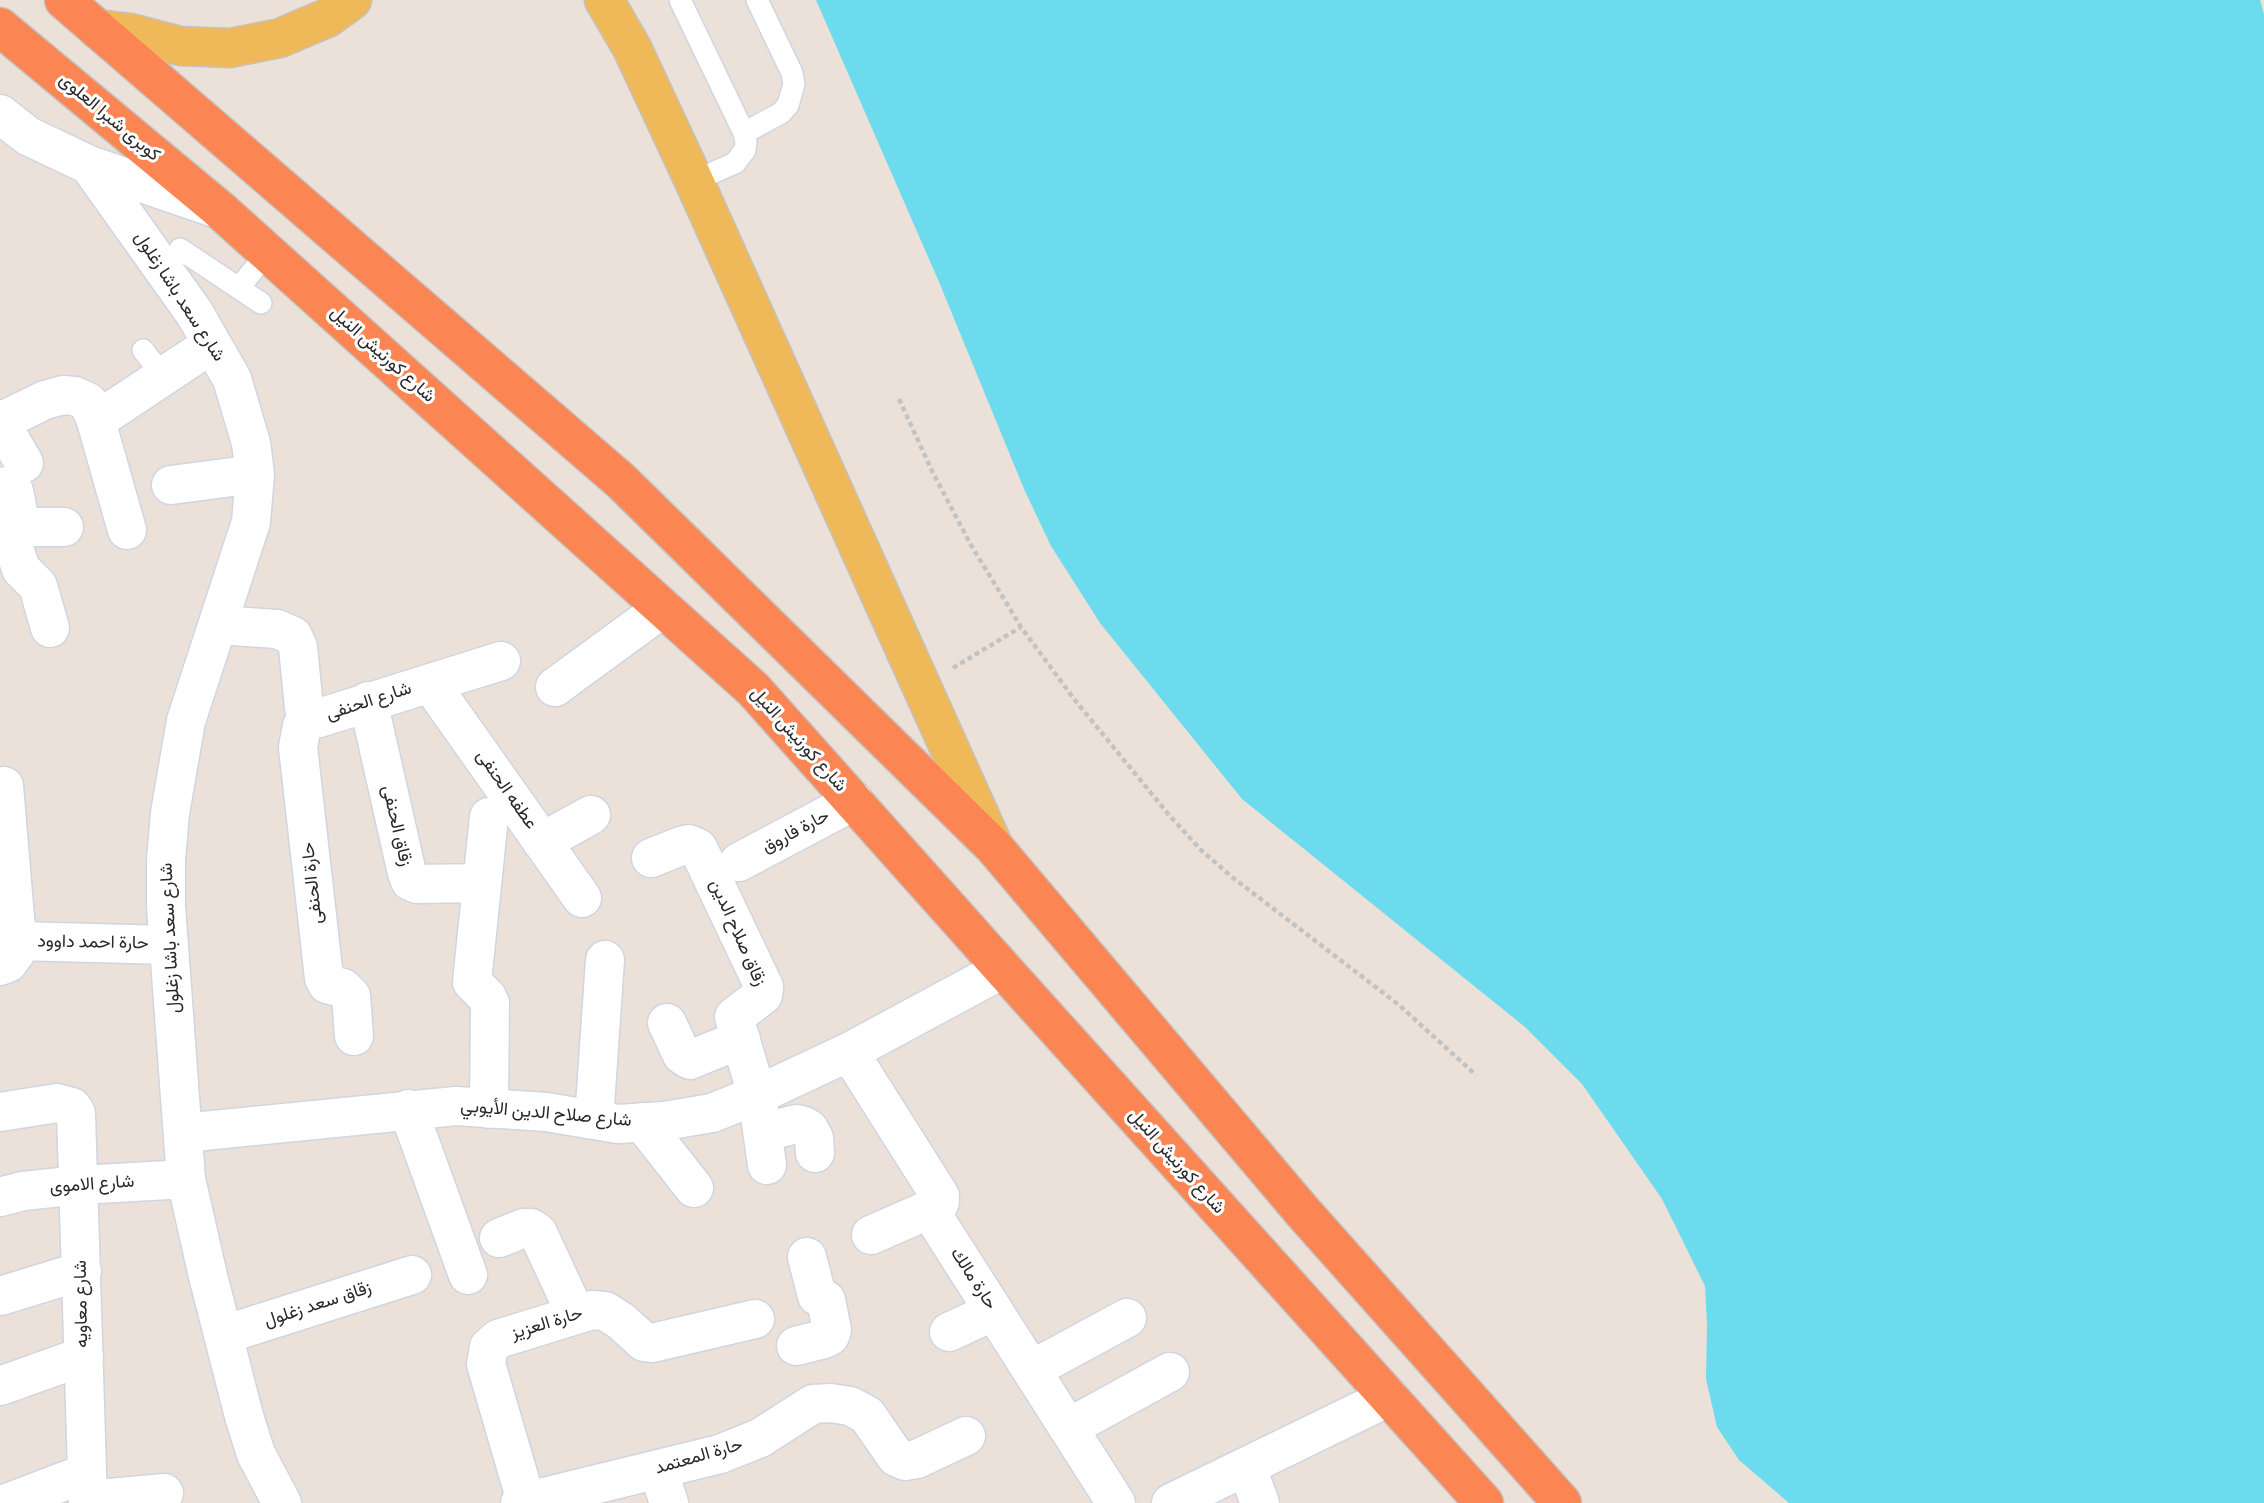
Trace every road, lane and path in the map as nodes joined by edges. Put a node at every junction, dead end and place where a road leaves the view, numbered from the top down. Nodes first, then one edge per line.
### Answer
1 (64, 0) edge
2 (352, 0) edge
3 (604, 0) edge
4 (680, 0) edge
5 (757, 0) edge
6 (97, 29) junction
7 (6, 32) edge
8 (9, 132) edge
9 (744, 133) junction
10 (89, 165) junction
11 (694, 181) junction
12 (219, 209) junction
13 (180, 249) dead end
14 (267, 253) junction
15 (239, 288) junction
16 (261, 303) dead end
17 (212, 344) junction
18 (899, 399) dead end
19 (96, 421) junction
20 (0, 422) edge
21 (255, 474) junction
22 (12, 475) edge
23 (171, 485) dead end
24 (17, 527) junction
25 (64, 527) dead end
26 (127, 530) dead end
27 (663, 608) junction
28 (218, 625) junction
29 (1021, 627) junction
30 (50, 628) dead end
31 (501, 661) dead end
32 (430, 683) junction
33 (555, 687) dead end
34 (922, 687) junction
35 (368, 701) junction
36 (308, 714) junction
37 (4, 786) dead end
38 (853, 802) junction
39 (591, 815) dead end
40 (489, 817) dead end
41 (542, 842) junction
42 (994, 847) junction
43 (651, 858) dead end
44 (738, 862) dead end
45 (6, 881) edge
46 (482, 883) junction
47 (582, 898) dead end
48 (169, 945) junction
49 (8, 953) edge
50 (605, 960) dead end
51 (1003, 970) junction
52 (667, 1023) dead end
53 (354, 1036) dead end
54 (741, 1039) junction
55 (849, 1052) junction
56 (1476, 1075) dead end
57 (408, 1109) junction
58 (489, 1109) junction
59 (0, 1112) edge
60 (593, 1120) junction
61 (642, 1122) junction
62 (762, 1131) junction
63 (183, 1133) junction
64 (815, 1153) dead end
65 (186, 1179) junction
66 (80, 1185) junction
67 (694, 1188) dead end
68 (0, 1197) edge
69 (935, 1208) junction
70 (871, 1235) dead end
71 (499, 1238) dead end
72 (807, 1257) dead end
73 (82, 1271) junction
74 (412, 1275) dead end
75 (468, 1275) dead end
76 (0, 1296) edge
77 (994, 1311) junction
78 (576, 1315) junction
79 (1127, 1318) dead end
80 (780, 1331) junction
81 (949, 1332) dead end
82 (223, 1335) junction
83 (83, 1356) junction
84 (1031, 1370) junction
85 (1170, 1372) dead end
86 (0, 1386) edge
87 (1389, 1397) junction
88 (813, 1404) junction
89 (1068, 1428) junction
90 (967, 1436) dead end
91 (1247, 1468) junction
92 (663, 1486) edge
93 (88, 1492) edge
94 (164, 1493) dead end
95 (523, 1502) edge
96 (7, 1503) edge
97 (282, 1503) edge
98 (1116, 1503) edge
99 (1171, 1503) edge
100 (1260, 1503) edge
101 (1484, 1503) edge
102 (1562, 1503) edge

1 - 6 highway
2 - 6 main road
3 - 11 main road
4 - 9 lane
5 - 9 lane
6 - 42 highway
7 - 12 highway, كوبرى شبرا العلوى
8 - 10 street, شارع كورنيش النيل
9 - 11 lane
10 - 12 street, شارع كورنيش النيل
10 - 17 street, شارع سعد باشا زغلول
11 - 34 main road
12 - 14 highway, شارع كورنيش النيل
13 - 15 lane
14 - 15 lane
14 - 27 highway, شارع كورنيش النيل
15 - 16 lane
17 - 19 street
17 - 21 street, شارع سعد باشا زغلول
18 - 29 path
19 - 20 street
19 - 26 street
20 - 22 street
21 - 23 street
21 - 28 street, شارع سعد باشا زغلول
22 - 24 street
24 - 25 street
24 - 30 street
27 - 33 street
27 - 38 highway, شارع كورنيش النيل
28 - 36 street, شارع الحنفى
28 - 48 street, شارع سعد باشا زغلول
29 - 34 path
29 - 56 path
31 - 32 street, شارع الحنفى
32 - 35 street, شارع الحنفى
32 - 41 street, عطفه الحنفى
34 - 42 main road
35 - 36 street, شارع الحنفى
35 - 46 street, زقاق الحنفى
36 - 53 street, حارة الحنفى
37 - 45 street
38 - 44 street, حارة فاروق
38 - 51 highway, شارع كورنيش النيل
39 - 41 street
40 - 46 street
41 - 47 street, عطفه الحنفى
42 - 102 highway
43 - 54 street, زقاق صلاح الدين
45 - 49 street
46 - 58 street
48 - 49 street, حارة احمد داوود
48 - 63 street, شارع سعد باشا زغلول
50 - 60 street
51 - 55 street, شارع صلاح الدين الأيوبي
51 - 87 highway, شارع كورنيش النيل
52 - 54 street
54 - 62 street, زقاق صلاح الدين
55 - 62 street, شارع صلاح الدين الأيوبي
55 - 69 street, حارة مالك
57 - 58 street, شارع صلاح الدين الأيوبي
57 - 63 street, شارع صلاح الدين الأيوبي
57 - 75 street
58 - 60 street, شارع صلاح الدين الأيوبي
59 - 66 street, شارع معاويه
60 - 61 street, شارع صلاح الدين الأيوبي
61 - 62 street, شارع صلاح الدين الأيوبي
61 - 67 street
62 - 64 street
63 - 65 street, شارع سعد باشا زغلول
65 - 66 street, شارع الاموى
65 - 82 street, شارع سعد باشا زغلول
66 - 68 street, شارع الاموى
66 - 73 street, شارع معاويه
69 - 70 street
69 - 77 street, حارة مالك
71 - 78 street
72 - 80 street, حارة العزيز
73 - 76 street
73 - 83 street, شارع معاويه
74 - 82 street, زقاق سعد زغلول
77 - 81 street
77 - 84 street, حارة مالك
78 - 80 street, حارة العزيز
78 - 95 street, حارة العزيز
79 - 84 street
80 - 88 street
82 - 97 street, شارع سعد باشا زغلول
83 - 86 street
83 - 93 street, شارع معاويه
84 - 89 street, حارة مالك
85 - 89 street
87 - 91 street
87 - 101 highway, شارع كورنيش النيل
88 - 90 street
88 - 92 street, حارة المعتمد
89 - 98 street, حارة مالك
91 - 99 street
91 - 100 street
92 - 95 street, حارة المعتمد
93 - 94 street
93 - 96 street

